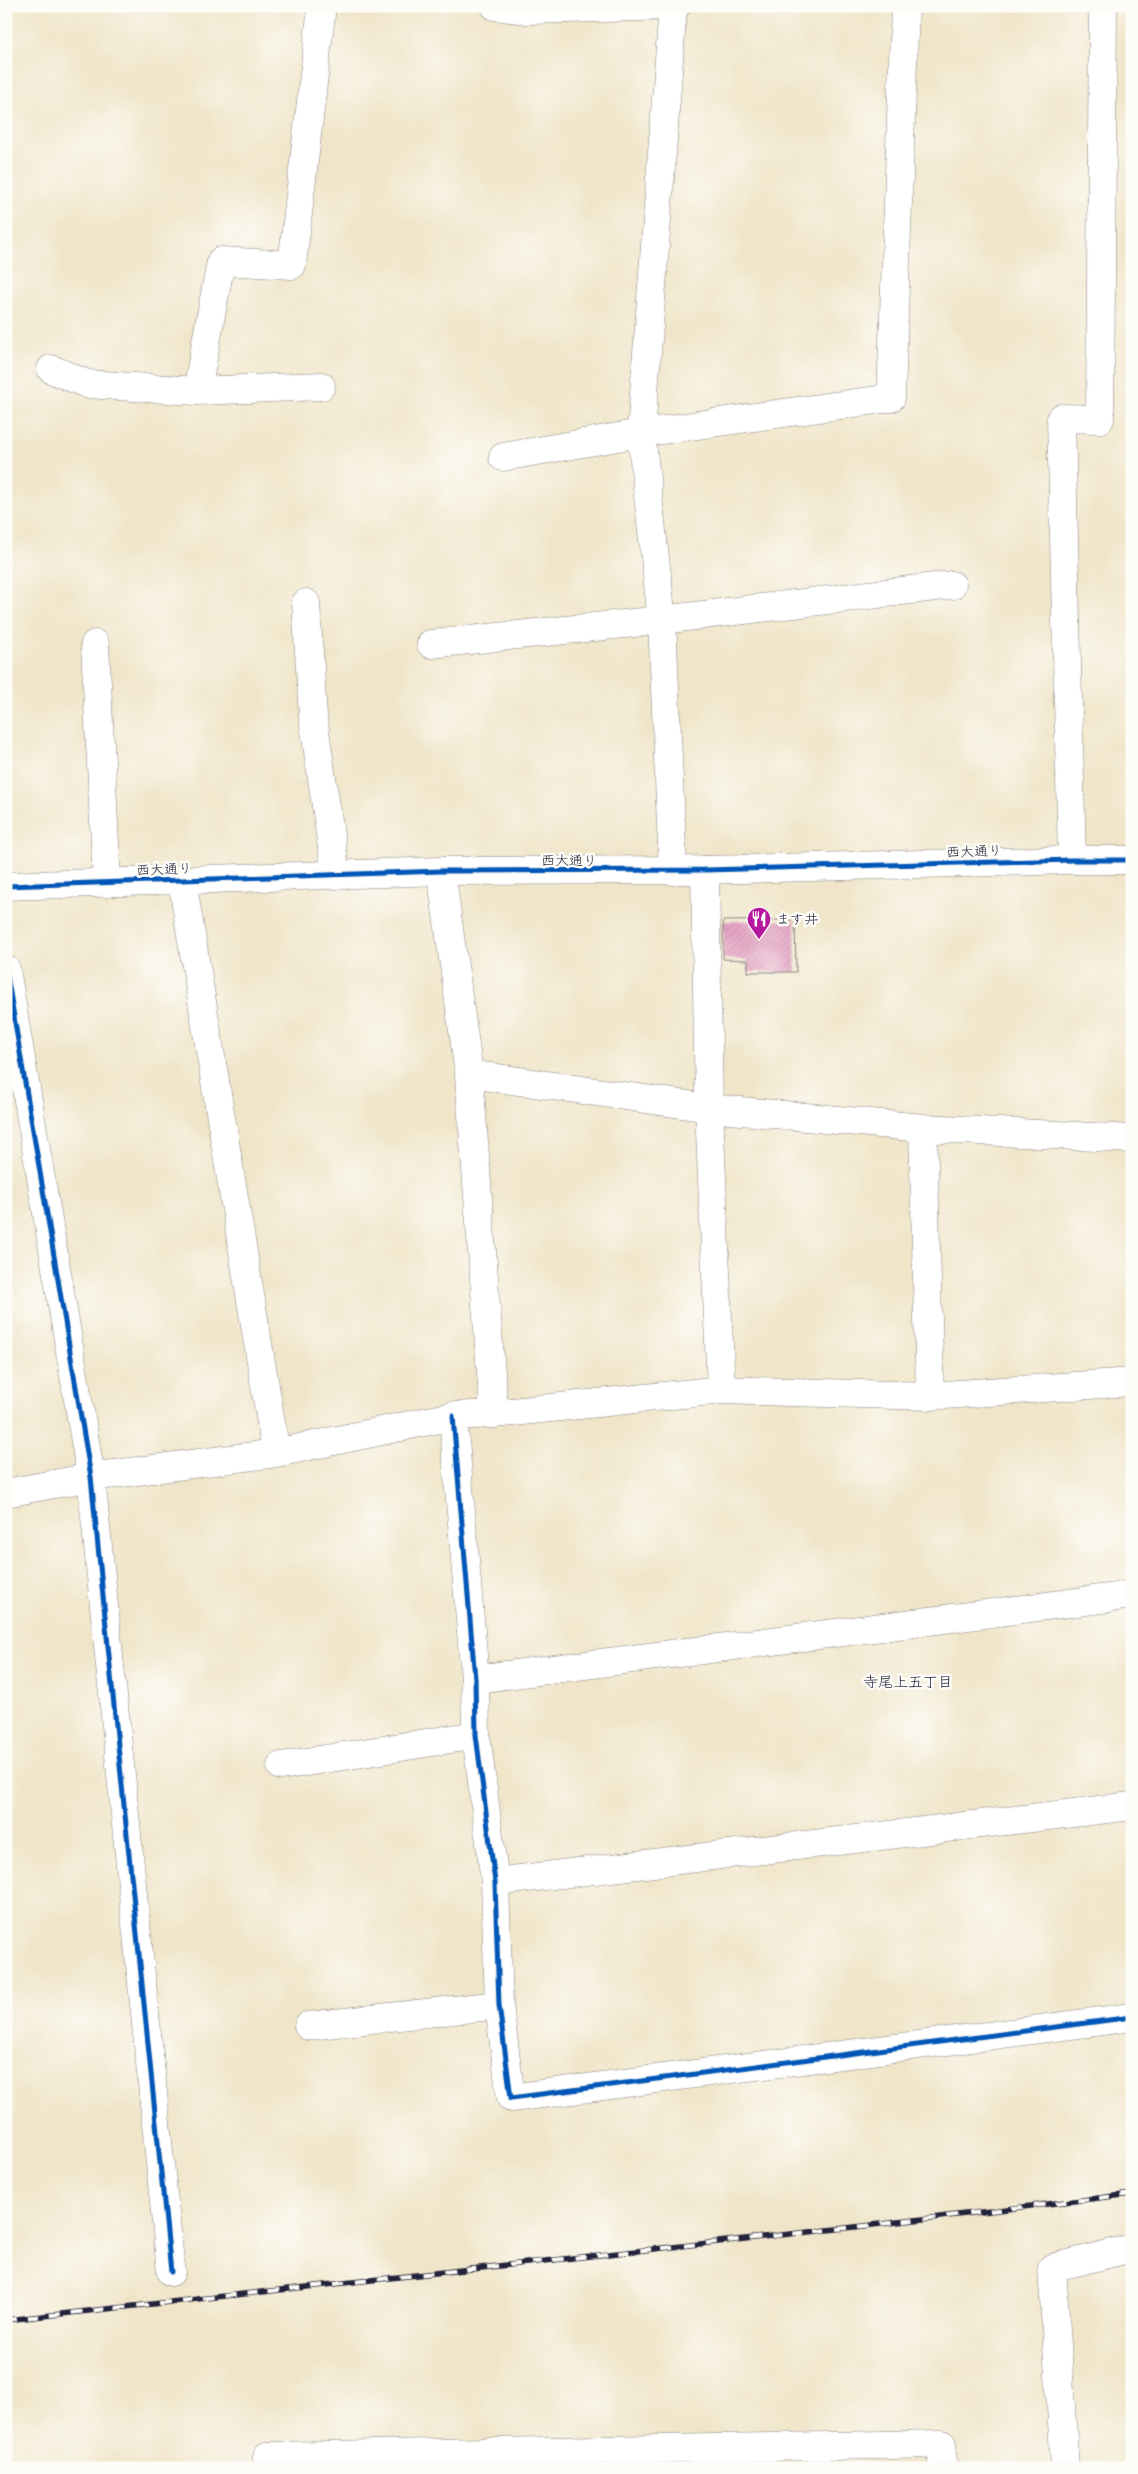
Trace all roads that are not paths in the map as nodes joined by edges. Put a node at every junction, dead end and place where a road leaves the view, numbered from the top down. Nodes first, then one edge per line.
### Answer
1 (322, 6) edge
2 (495, 6) edge
3 (674, 6) edge
4 (905, 6) edge
5 (1103, 6) edge
6 (528, 8) edge
7 (51, 369) dead end
8 (322, 386) dead end
9 (197, 391) junction
10 (641, 432) junction
11 (503, 456) dead end
12 (952, 585) dead end
13 (306, 603) dead end
14 (662, 620) junction
15 (95, 644) dead end
16 (431, 644) dead end
17 (1072, 860) junction
18 (1132, 860) edge
19 (673, 870) junction
20 (705, 870) junction
21 (441, 871) junction
22 (336, 875) junction
23 (182, 880) junction
24 (108, 882) junction
25 (6, 886) edge
26 (6, 969) edge
27 (469, 1074) junction
28 (709, 1108) junction
29 (923, 1128) junction
30 (1132, 1140) edge
31 (1132, 1382) edge
32 (721, 1390) junction
33 (930, 1396) junction
34 (494, 1414) junction
35 (453, 1416) junction
36 (276, 1453) junction
37 (91, 1477) junction
38 (6, 1493) edge
39 (1132, 1595) edge
40 (475, 1679) junction
41 (476, 1735) junction
42 (281, 1766) dead end
43 (1132, 1806) edge
44 (495, 1882) junction
45 (499, 2005) junction
46 (1132, 2018) edge
47 (308, 2026) dead end
48 (1132, 2248) edge
49 (171, 2272) dead end
50 (268, 2468) edge
51 (943, 2468) edge
52 (1065, 2468) edge

1 - 9 street
2 - 6 street
3 - 6 street
3 - 10 street
4 - 10 street
5 - 17 street
7 - 9 street
8 - 9 street
10 - 11 street
10 - 14 street
12 - 14 street
13 - 22 street
14 - 16 street
14 - 19 street
15 - 24 street
17 - 18 street, 西大通り
17 - 20 street, 西大通り
19 - 20 street, 西大通り
19 - 21 street, 西大通り
20 - 28 street
21 - 22 street, 西大通り
21 - 27 street
22 - 23 street, 西大通り
23 - 24 street, 西大通り
23 - 36 street
24 - 25 street, 西大通り
26 - 37 street
27 - 28 street
27 - 34 street
28 - 29 street
28 - 32 street
29 - 30 street
29 - 33 street
31 - 33 street
32 - 33 street
32 - 34 street
34 - 35 street
35 - 36 street
35 - 40 street
36 - 37 street
37 - 38 street
37 - 49 street
39 - 40 street
40 - 41 street
41 - 42 street
41 - 44 street
43 - 44 street
44 - 45 street
45 - 46 street
45 - 47 street
48 - 52 street
50 - 51 street

